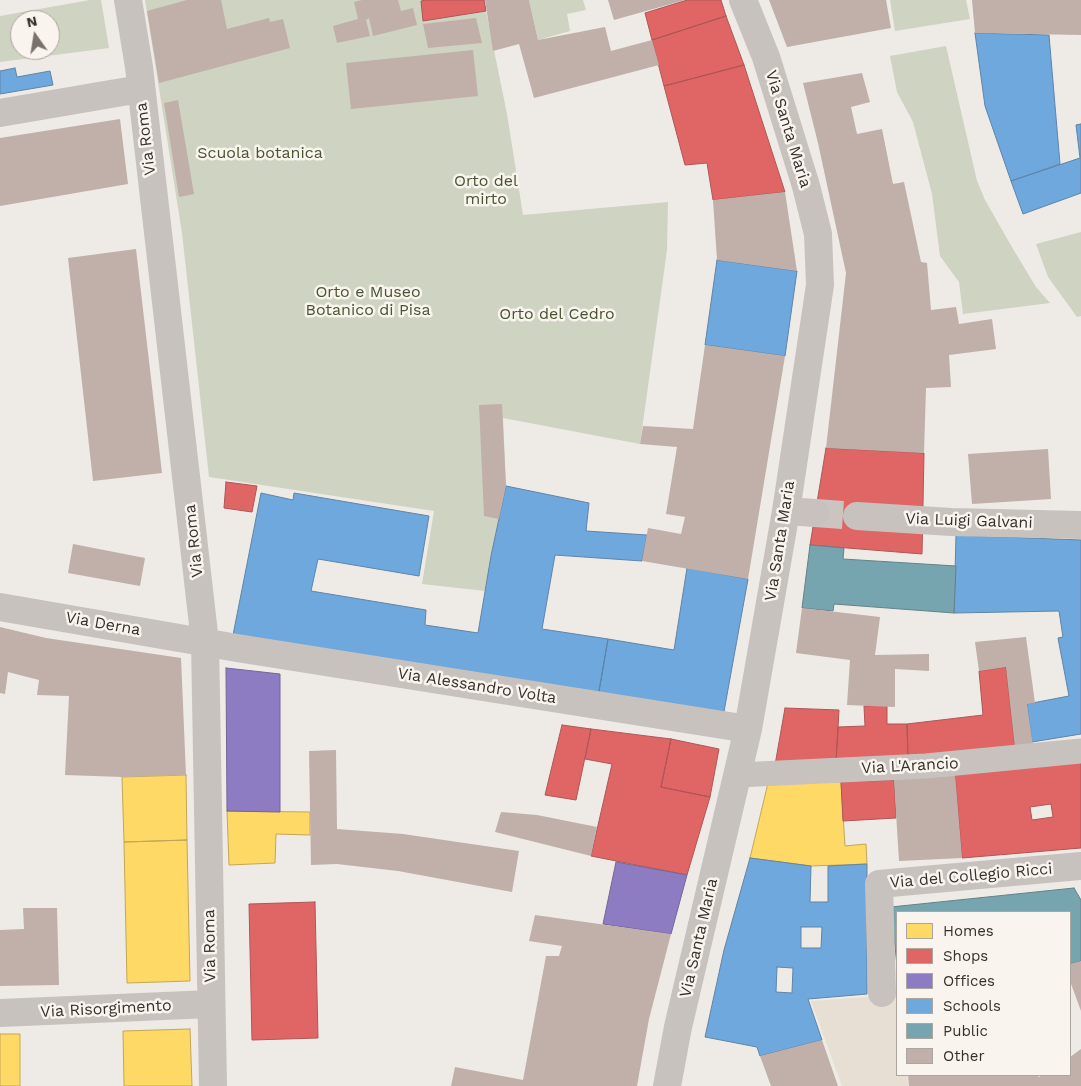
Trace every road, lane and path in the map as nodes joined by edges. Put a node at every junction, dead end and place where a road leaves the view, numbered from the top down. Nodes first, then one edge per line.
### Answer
1 (128, 0) edge
2 (743, 0) edge
3 (140, 89) junction
4 (0, 113) edge
5 (786, 511) junction
6 (815, 513) tunnel mouth
7 (857, 516) tunnel mouth
8 (1081, 525) edge
9 (0, 607) edge
10 (205, 642) junction
11 (748, 729) junction
12 (1081, 751) edge
13 (738, 775) junction
14 (1081, 866) edge
15 (882, 993) dead end
16 (211, 1004) junction
17 (0, 1014) edge
18 (213, 1086) edge
19 (667, 1086) edge

1 - 3 street, Via Roma
2 - 5 street, Via Santa Maria
3 - 4 street
3 - 10 street, Via Roma
5 - 6 street
5 - 11 street, Via Santa Maria
7 - 8 street, Via Luigi Galvani
9 - 10 street, Via Derna
10 - 11 street, Via Alessandro Volta
10 - 16 street, Via Roma
11 - 13 street, Via Santa Maria
12 - 13 street, Via L'Arancio
13 - 19 street, Via Santa Maria
14 - 15 street, Via del Collegio Ricci
16 - 17 street, Via Risorgimento
16 - 18 street, Via Roma

